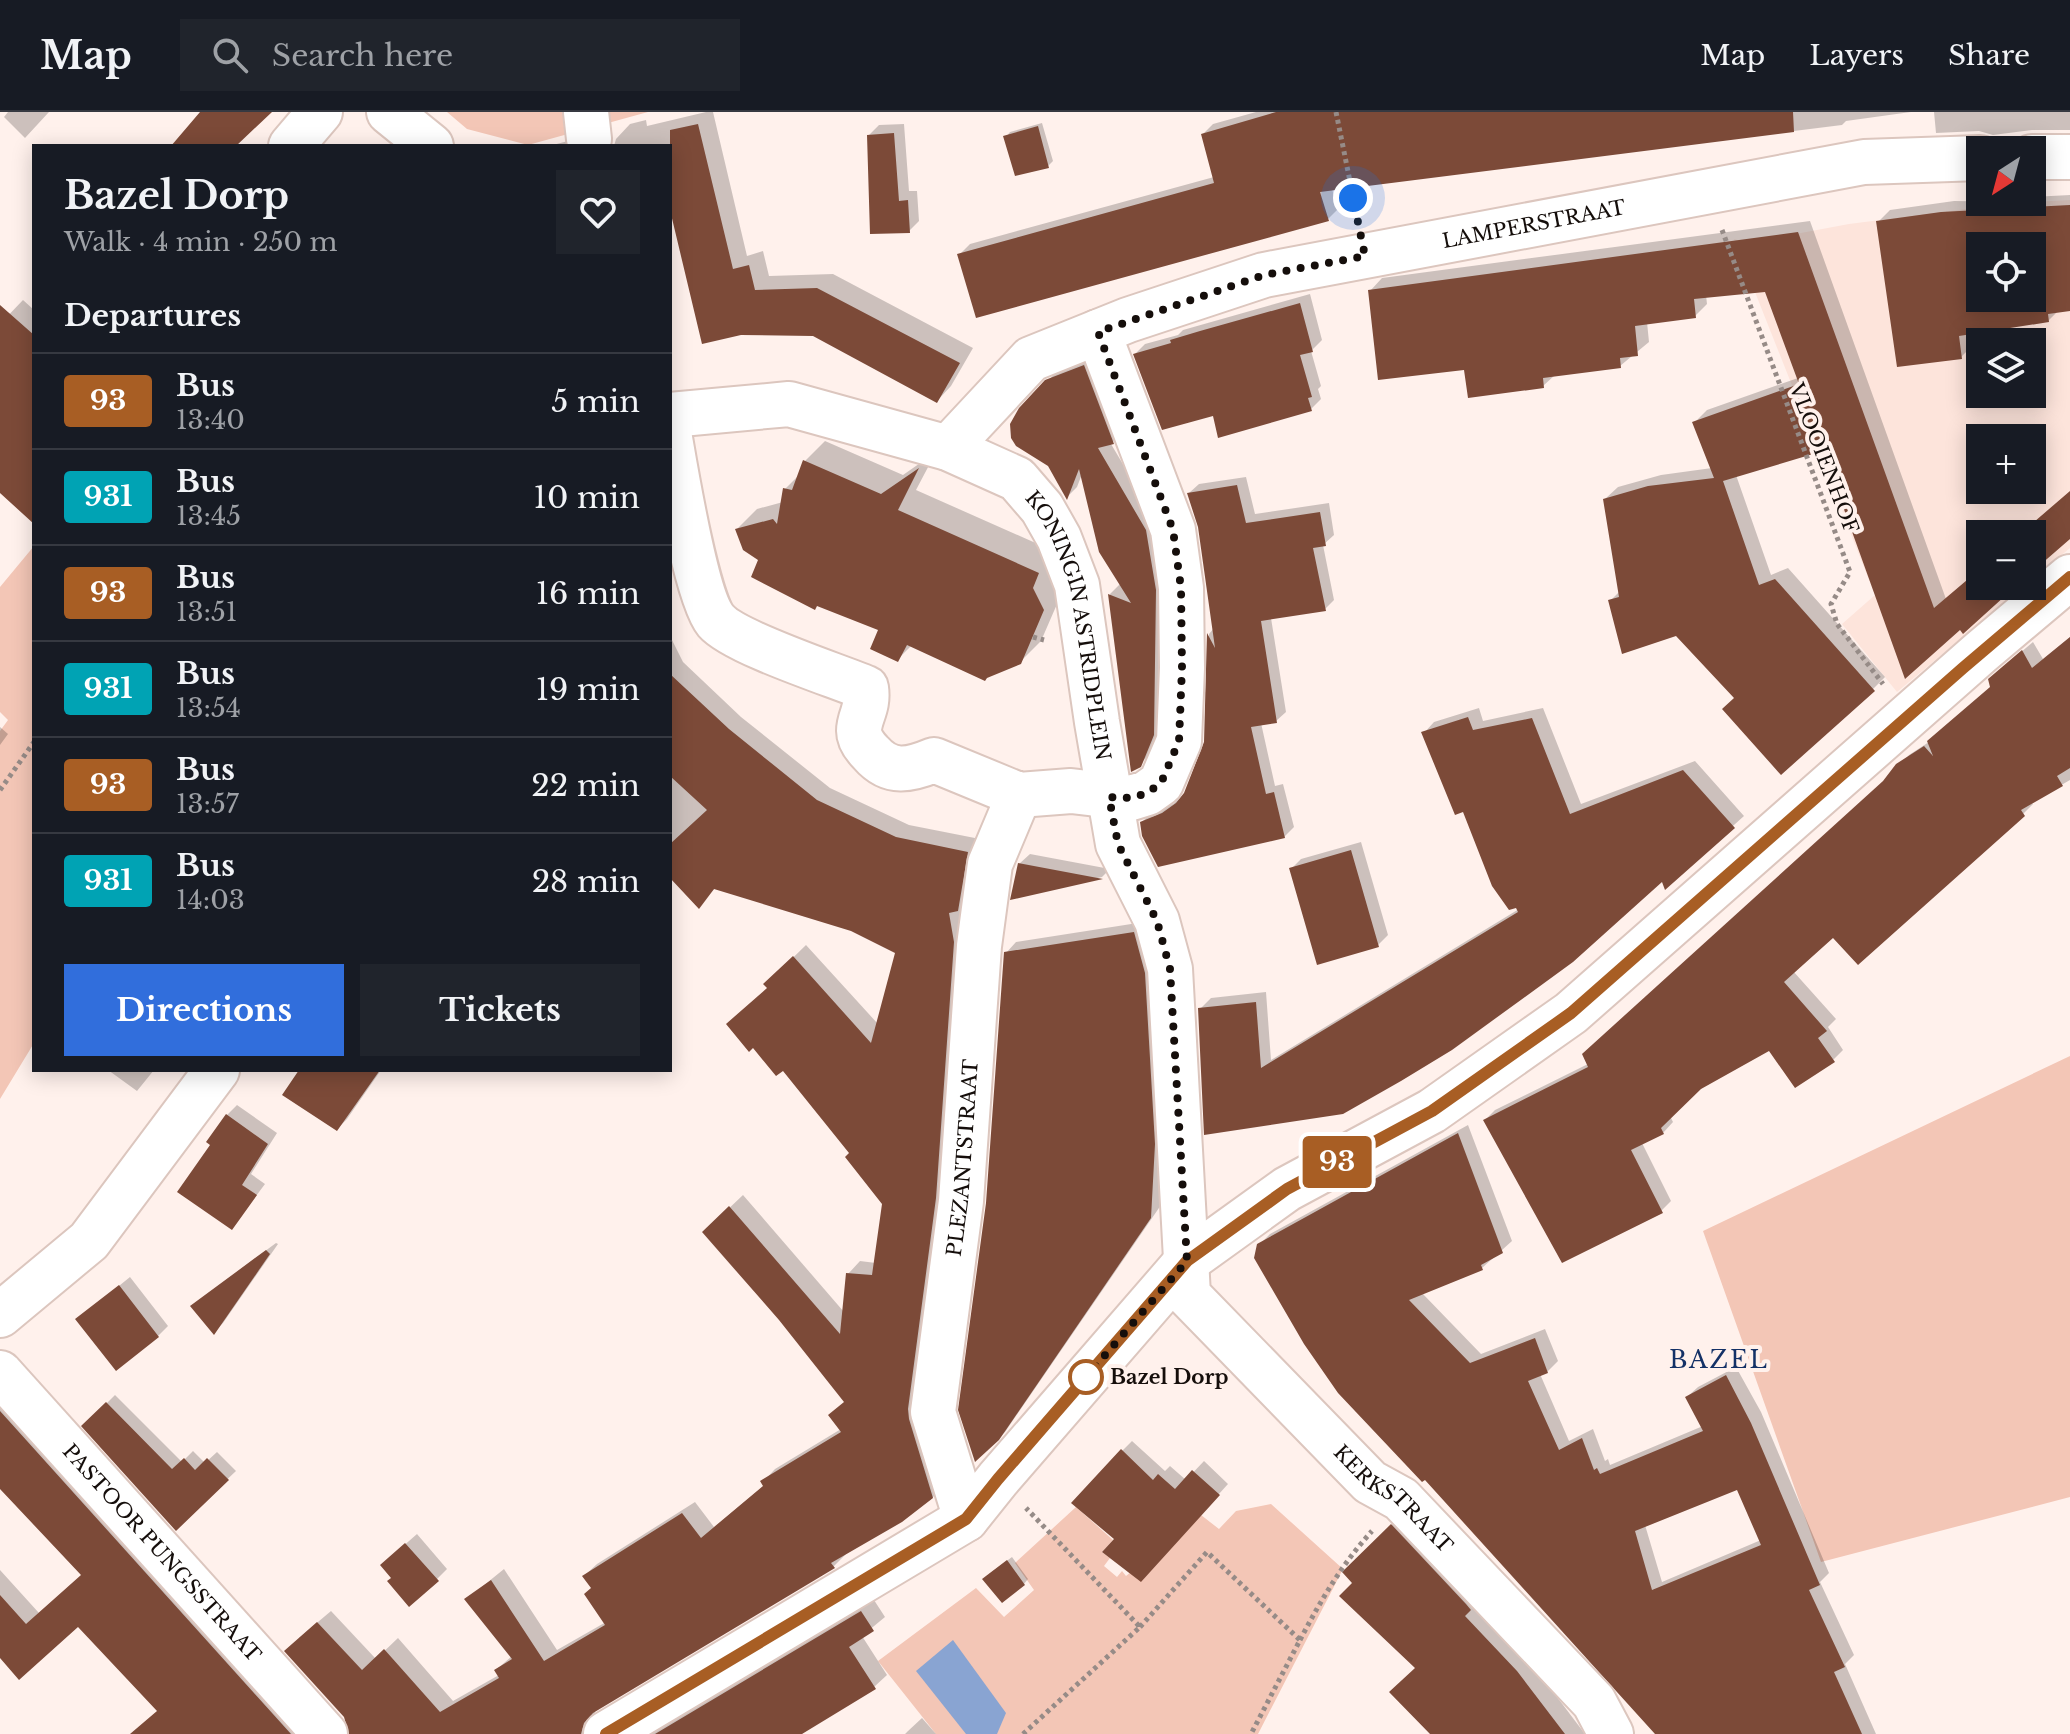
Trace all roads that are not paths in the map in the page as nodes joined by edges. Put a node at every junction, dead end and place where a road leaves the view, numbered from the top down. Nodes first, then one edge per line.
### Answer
1 (320, 112) edge
2 (389, 112) edge
3 (293, 144) edge
4 (429, 144) edge
5 (2046, 157) edge
6 (2070, 157) edge
7 (1966, 158) edge
8 (1098, 332) junction
9 (672, 415) edge
10 (672, 447) edge
11 (948, 448) junction
12 (2070, 577) edge
13 (1019, 795) junction
14 (1109, 797) junction
15 (216, 1072) edge
16 (1187, 1261) junction
17 (0, 1315) edge
18 (0, 1373) edge
19 (966, 1519) junction
20 (325, 1734) edge
21 (606, 1734) edge
22 (1611, 1734) edge

1 - 3 street
2 - 4 street
5 - 6 street
7 - 8 street, LAMPERSTRAAT
8 - 11 street, LAMPERSTRAAT
8 - 14 street
9 - 11 street, KONINGIN ASTRIDPLEIN
10 - 13 street, KONINGIN ASTRIDPLEIN
11 - 14 street, KONINGIN ASTRIDPLEIN
12 - 16 street
13 - 14 street, KONINGIN ASTRIDPLEIN
13 - 19 street, PLEZANTSTRAAT
14 - 16 street, KERKSTRAAT
15 - 17 street
16 - 19 street
16 - 22 street, KERKSTRAAT
18 - 20 street, PASTOOR PUNGSSTRAAT
19 - 21 street

